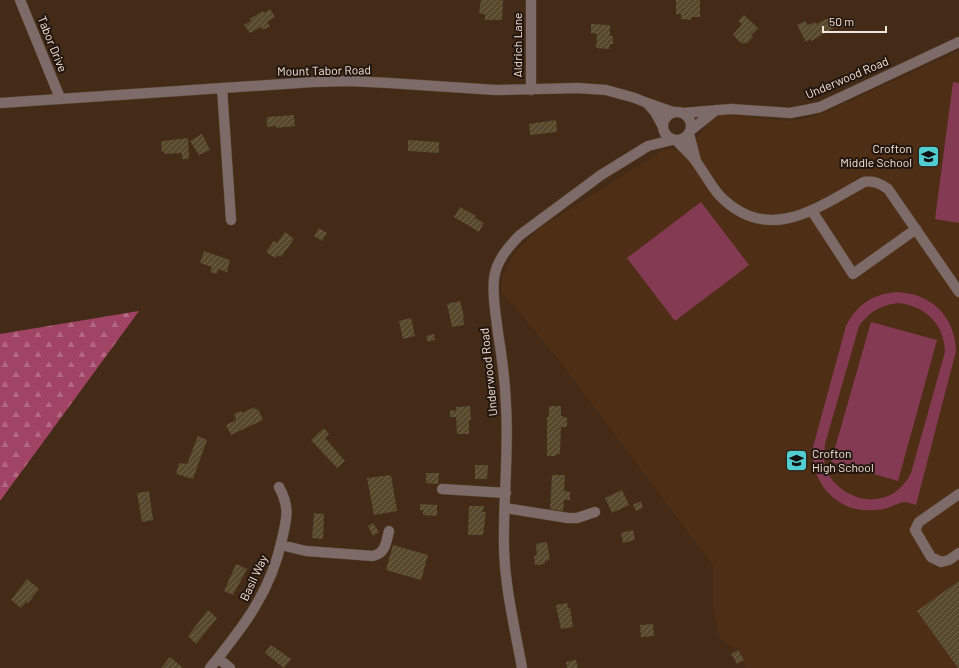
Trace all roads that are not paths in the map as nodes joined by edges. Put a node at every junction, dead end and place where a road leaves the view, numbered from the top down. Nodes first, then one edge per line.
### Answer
1 (20, 0) edge
2 (531, 0) edge
3 (959, 42) edge
4 (222, 88) junction
5 (531, 90) junction
6 (60, 98) junction
7 (0, 103) edge
8 (647, 103) junction
9 (716, 110) junction
10 (678, 113) junction
11 (662, 126) junction
12 (690, 132) junction
13 (674, 140) junction
14 (648, 146) junction
15 (697, 163) junction
16 (812, 210) junction
17 (231, 220) dead end
18 (916, 229) junction
19 (959, 292) edge
20 (279, 487) dead end
21 (442, 489) dead end
22 (506, 493) junction
23 (959, 494) edge
24 (505, 508) junction
25 (595, 512) dead end
26 (389, 531) dead end
27 (281, 545) junction
28 (959, 554) edge
29 (218, 658) junction
30 (210, 668) edge
31 (230, 668) edge
32 (522, 668) edge

1 - 6 street, Tabor Drive
2 - 5 street, Aldrich Lane
3 - 9 street, Underwood Road
4 - 5 street, Mount Tabor Road
4 - 6 street, Mount Tabor Road
4 - 17 street
5 - 8 street, Mount Tabor Road
6 - 7 street, Mount Tabor Road
8 - 10 street, Mount Tabor Road
8 - 11 street
9 - 10 street, Underwood Road
9 - 12 street
10 - 11 street
10 - 12 street
11 - 13 street
11 - 14 street, Underwood Road
12 - 13 street
12 - 15 street
13 - 14 street, Underwood Road
13 - 15 street
14 - 22 street, Underwood Road
15 - 16 street
16 - 18 street
16 - 18 street
18 - 19 street
20 - 27 street, Basil Way
21 - 22 street
22 - 24 street, Underwood Road
23 - 28 street
24 - 25 street
24 - 32 street, Underwood Road
26 - 27 street
27 - 29 street, Basil Way
29 - 30 street, Basil Way
29 - 31 street

